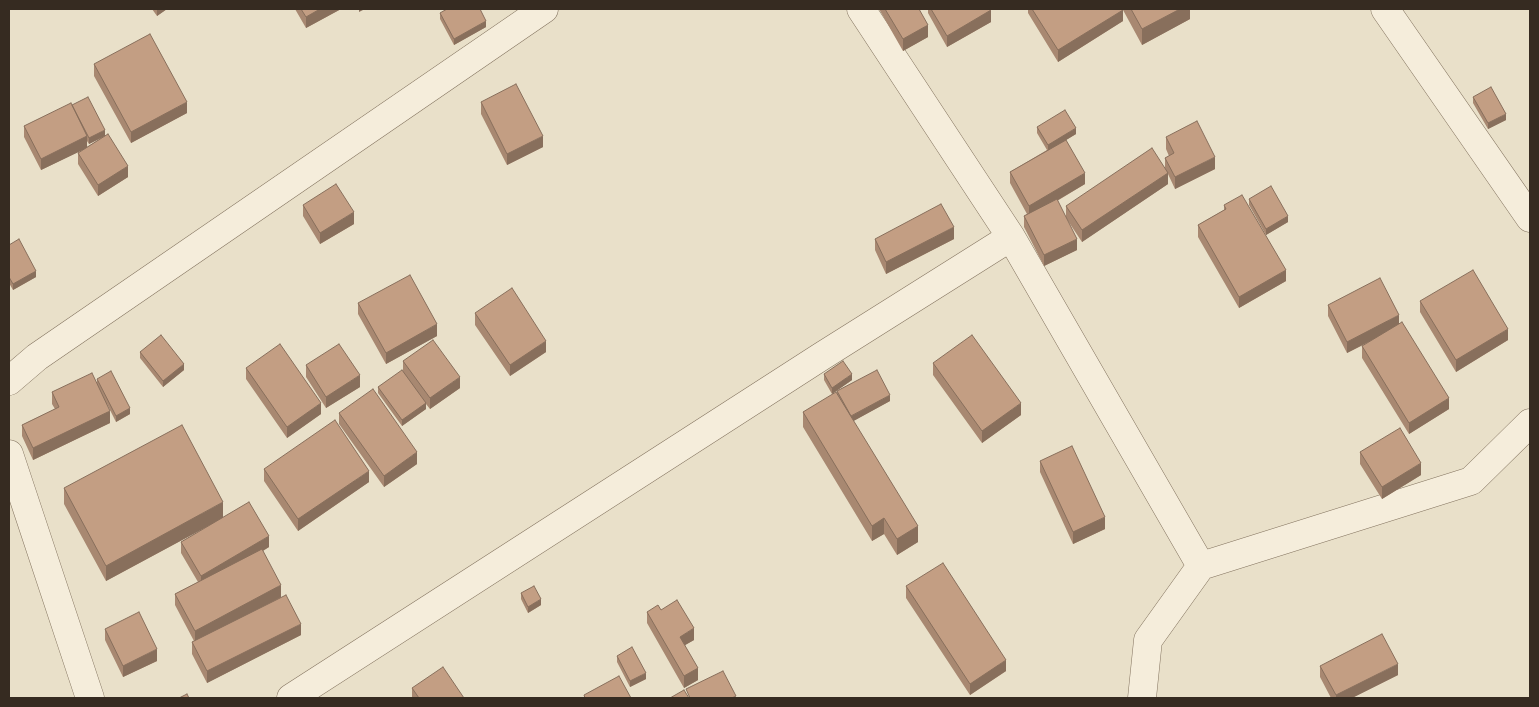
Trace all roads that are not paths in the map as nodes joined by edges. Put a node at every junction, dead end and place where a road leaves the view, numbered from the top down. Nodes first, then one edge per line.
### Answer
1 (544, 9) edge
2 (861, 9) edge
3 (1385, 9) edge
4 (1530, 218) edge
5 (1011, 237) junction
6 (9, 381) edge
7 (1530, 423) edge
8 (9, 454) edge
9 (1201, 566) junction
10 (90, 698) edge
11 (291, 698) edge
12 (1142, 698) edge

1 - 6 street
2 - 5 street
3 - 4 street
5 - 9 street
5 - 11 street
7 - 9 street
8 - 10 street
9 - 12 street

